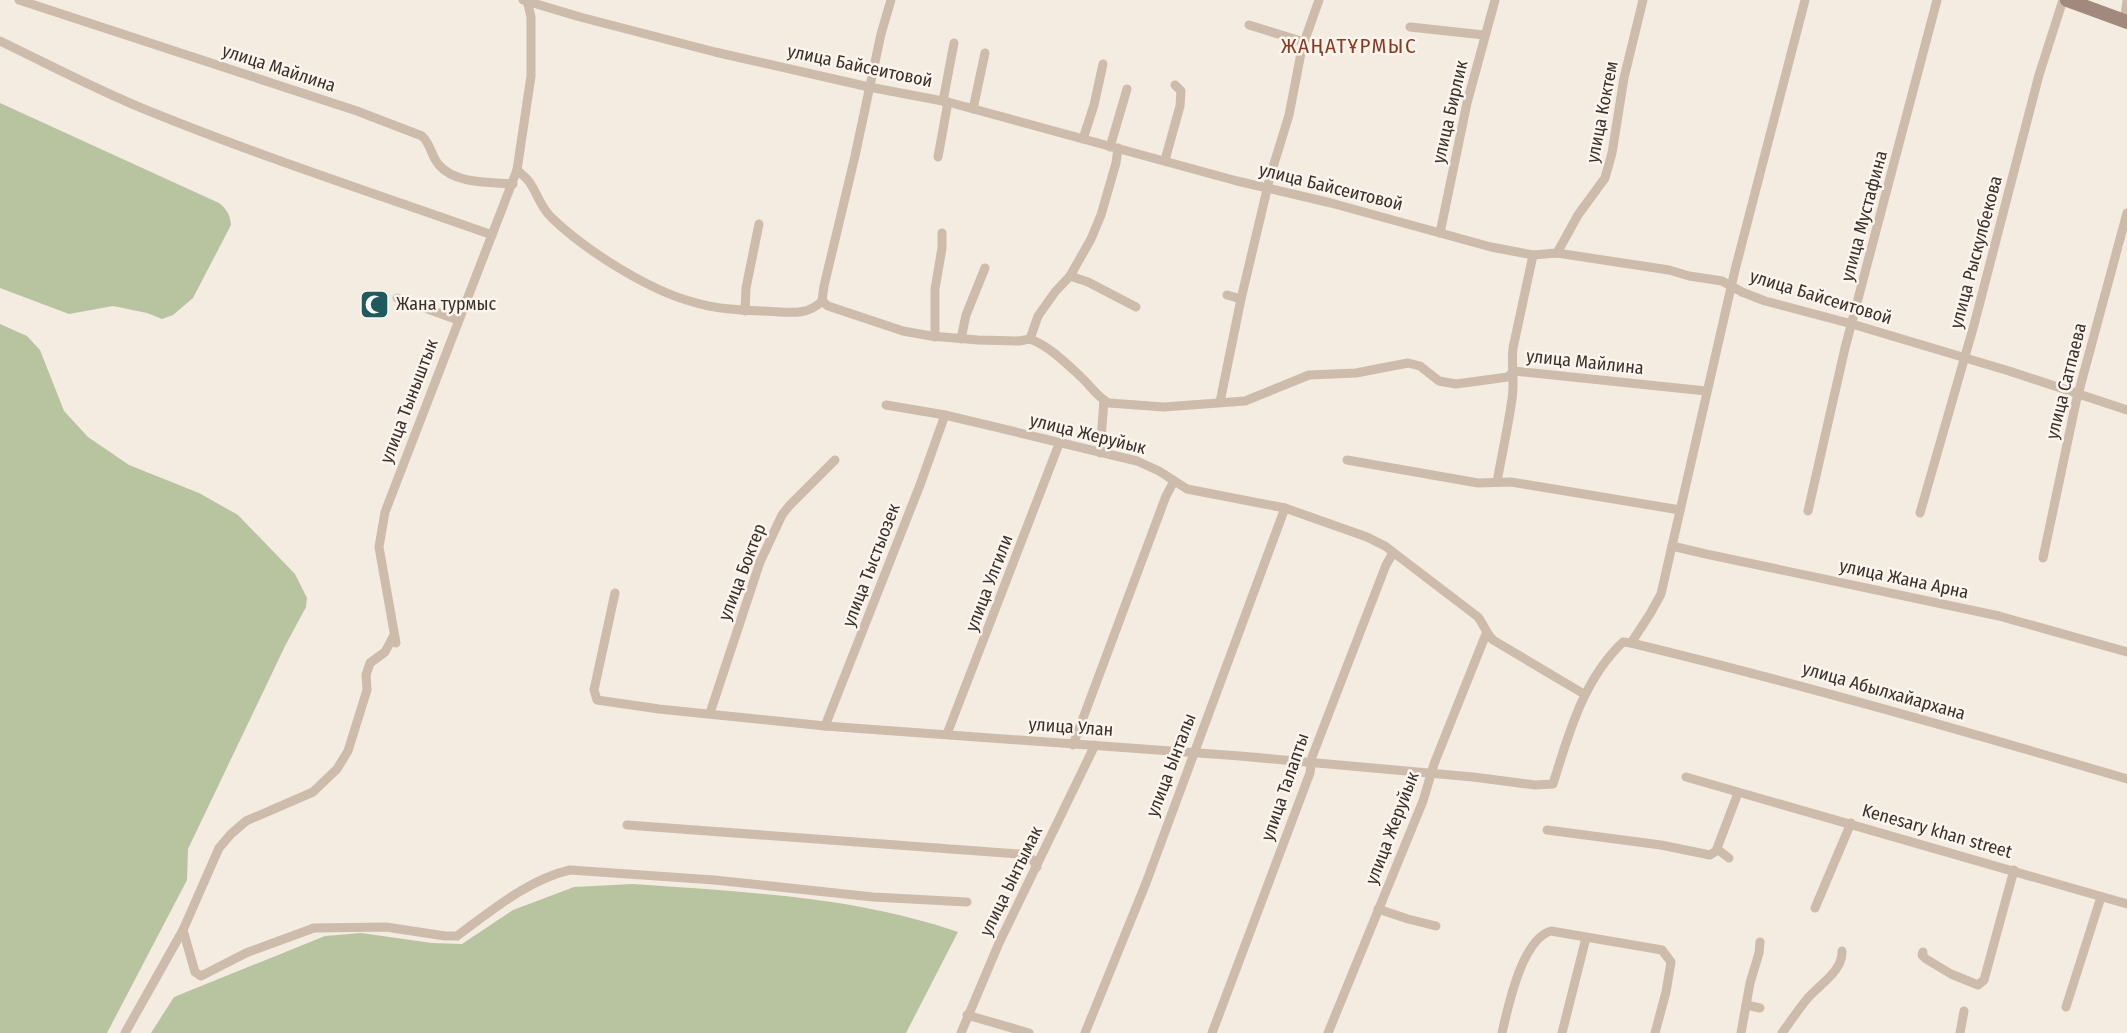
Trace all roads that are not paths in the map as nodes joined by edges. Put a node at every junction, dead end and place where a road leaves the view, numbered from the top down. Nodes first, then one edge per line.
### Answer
1 (19, 0) edge
2 (891, 0) edge
3 (1319, 0) edge
4 (1495, 0) edge
5 (1643, 0) edge
6 (1805, 0) edge
7 (1937, 0) edge
8 (2065, 0) edge
9 (526, 1) edge
10 (2127, 1) edge
11 (2125, 22) edge
12 (1249, 25) dead end
13 (1410, 27) dead end
14 (1484, 35) junction
15 (0, 41) edge
16 (1304, 42) junction
17 (954, 43) dead end
18 (986, 53) dead end
19 (1102, 64) dead end
20 (1175, 85) dead end
21 (869, 87) junction
22 (1127, 89) dead end
23 (946, 102) junction
24 (973, 109) junction
25 (1083, 139) junction
26 (1114, 148) junction
27 (938, 157) dead end
28 (1166, 160) junction
29 (517, 170) junction
30 (513, 184) junction
31 (1269, 189) junction
32 (2127, 213) edge
33 (759, 224) dead end
34 (942, 233) dead end
35 (1440, 233) junction
36 (492, 235) junction
37 (1557, 254) junction
38 (1533, 255) junction
39 (985, 268) dead end
40 (1070, 276) junction
41 (1733, 286) junction
42 (1227, 295) dead end
43 (397, 298) dead end
44 (1241, 298) junction
45 (822, 301) junction
46 (1136, 307) dead end
47 (745, 310) junction
48 (458, 320) junction
49 (1852, 324) junction
50 (935, 337) junction
51 (961, 339) junction
52 (1030, 339) junction
53 (1965, 359) junction
54 (1514, 371) junction
55 (1706, 391) junction
56 (2078, 394) junction
57 (1104, 400) junction
58 (1220, 402) junction
59 (886, 405) dead end
60 (2127, 410) edge
61 (945, 416) junction
62 (1059, 444) junction
63 (1100, 453) junction
64 (835, 460) dead end
65 (1347, 460) dead end
66 (1174, 481) junction
67 (1497, 482) junction
68 (1286, 508) junction
69 (1680, 510) junction
70 (1808, 511) dead end
71 (1920, 513) dead end
72 (1672, 546) junction
73 (1394, 554) junction
74 (2043, 558) dead end
75 (615, 593) dead end
76 (1486, 634) junction
77 (1631, 643) junction
78 (2127, 652) edge
79 (1584, 694) junction
80 (710, 713) junction
81 (825, 726) junction
82 (947, 734) junction
83 (1073, 745) junction
84 (1095, 745) junction
85 (1192, 753) junction
86 (1312, 764) junction
87 (1432, 773) junction
88 (1686, 777) dead end
89 (2127, 779) edge
90 (1738, 793) junction
91 (1851, 823) junction
92 (627, 825) dead end
93 (1547, 830) dead end
94 (1717, 849) junction
95 (1729, 858) dead end
96 (1037, 867) junction
97 (2014, 870) junction
98 (2101, 897) junction
99 (967, 902) dead end
100 (2127, 904) edge
101 (1815, 908) dead end
102 (1378, 909) junction
103 (1436, 926) dead end
104 (183, 930) junction
105 (1586, 938) junction
106 (1760, 942) dead end
107 (1842, 951) dead end
108 (1923, 952) dead end
109 (1746, 1005) junction
110 (2066, 1006) dead end
111 (1760, 1008) dead end
112 (1964, 1011) dead end
113 (967, 1015) junction
114 (125, 1033) edge
115 (961, 1033) edge
116 (1029, 1033) edge
117 (1085, 1033) edge
118 (1212, 1033) edge
119 (1328, 1033) edge
120 (1502, 1033) edge
121 (1562, 1033) edge
122 (1655, 1033) edge
123 (1740, 1033) edge
124 (1782, 1033) edge
125 (1960, 1033) edge

1 - 30 street, улица Майлина
2 - 21 street
3 - 16 street
4 - 14 street, улица Бирлик
5 - 37 street, улица Коктем
6 - 41 street
7 - 49 street, улица Мустафина
8 - 11 street
8 - 53 street, улица Рыскулбекова
9 - 21 street, улица Байсеитовой
9 - 29 street, улица Тыныштык
10 - 11 street
12 - 16 street
13 - 14 street
14 - 35 street, улица Бирлик
15 - 36 street
16 - 31 street
17 - 23 street
18 - 24 street
19 - 25 street
20 - 28 street
21 - 23 street, улица Байсеитовой
21 - 45 street
22 - 26 street
23 - 24 street, улица Байсеитовой
23 - 27 street
24 - 25 street, улица Байсеитовой
25 - 26 street, улица Байсеитовой
26 - 28 street, улица Байсеитовой
26 - 40 street
28 - 31 street, улица Байсеитовой
29 - 30 street, улица Тыныштык
29 - 47 street
30 - 36 street, улица Тыныштык
31 - 35 street, улица Байсеитовой
31 - 44 street
32 - 56 street, улица Сатпаева
33 - 47 street
34 - 50 street
35 - 38 street, улица Байсеитовой
36 - 48 street, улица Тыныштык
37 - 38 street, улица Байсеитовой
37 - 41 street, улица Байсеитовой
38 - 54 street
39 - 51 street
40 - 46 street
40 - 52 street
41 - 49 street, улица Байсеитовой
41 - 55 street
42 - 44 street
43 - 48 street
44 - 58 street
45 - 47 street
45 - 50 street
48 - 104 street, улица Тыныштык
49 - 53 street, улица Байсеитовой
49 - 70 street, улица Мустафина
50 - 51 street
51 - 52 street
52 - 57 street
53 - 56 street, улица Байсеитовой
53 - 71 street, улица Рыскулбекова
54 - 55 street, улица Майлина
54 - 58 street, улица Майлина
54 - 67 street
55 - 69 street
56 - 60 street, улица Байсеитовой
56 - 74 street, улица Сатпаева
57 - 58 street, улица Майлина
57 - 63 street
59 - 61 street, улица Жеруйык
61 - 62 street, улица Жеруйык
61 - 81 street, улица Тыстыозек
62 - 63 street, улица Жеруйык
62 - 82 street, улица Улгили
63 - 66 street, улица Жеруйык
64 - 80 street, улица Боктер
65 - 67 street
66 - 68 street, улица Жеруйык
66 - 83 street
67 - 69 street
68 - 73 street, улица Жеруйык
68 - 85 street, улица Ынталы
69 - 72 street
72 - 77 street
72 - 78 street, улица Жана Арна
73 - 76 street, улица Жеруйык
73 - 86 street, улица Талапты
75 - 80 street, улица Улан
76 - 79 street, улица Жеруйык
76 - 87 street, улица Жеруйык
77 - 79 street
77 - 89 street, улица Абылхайархана
79 - 87 street, улица Улан
80 - 81 street, улица Улан
81 - 82 street, улица Улан
82 - 83 street, улица Улан
83 - 84 street, улица Улан
84 - 85 street, улица Улан
84 - 96 street, улица Ынтымак
85 - 86 street, улица Улан
85 - 117 street, улица Ынталы
86 - 87 street, улица Улан
86 - 118 street, улица Талапты
87 - 102 street, улица Жеруйык
88 - 90 street, Kenesary khan street
90 - 91 street, Kenesary khan street
90 - 94 street
91 - 97 street, Kenesary khan street
91 - 101 street
92 - 96 street
93 - 94 street
94 - 95 street
96 - 113 street, улица Ынтымак
97 - 98 street, Kenesary khan street
97 - 108 street
98 - 100 street, Kenesary khan street
98 - 110 street
99 - 104 street
102 - 103 street
102 - 119 street, улица Жеруйык
104 - 114 street
105 - 120 street
105 - 121 street
105 - 122 street
106 - 109 street
107 - 124 street
109 - 111 street
109 - 123 street
112 - 125 street
113 - 115 street, улица Ынтымак
113 - 116 street

